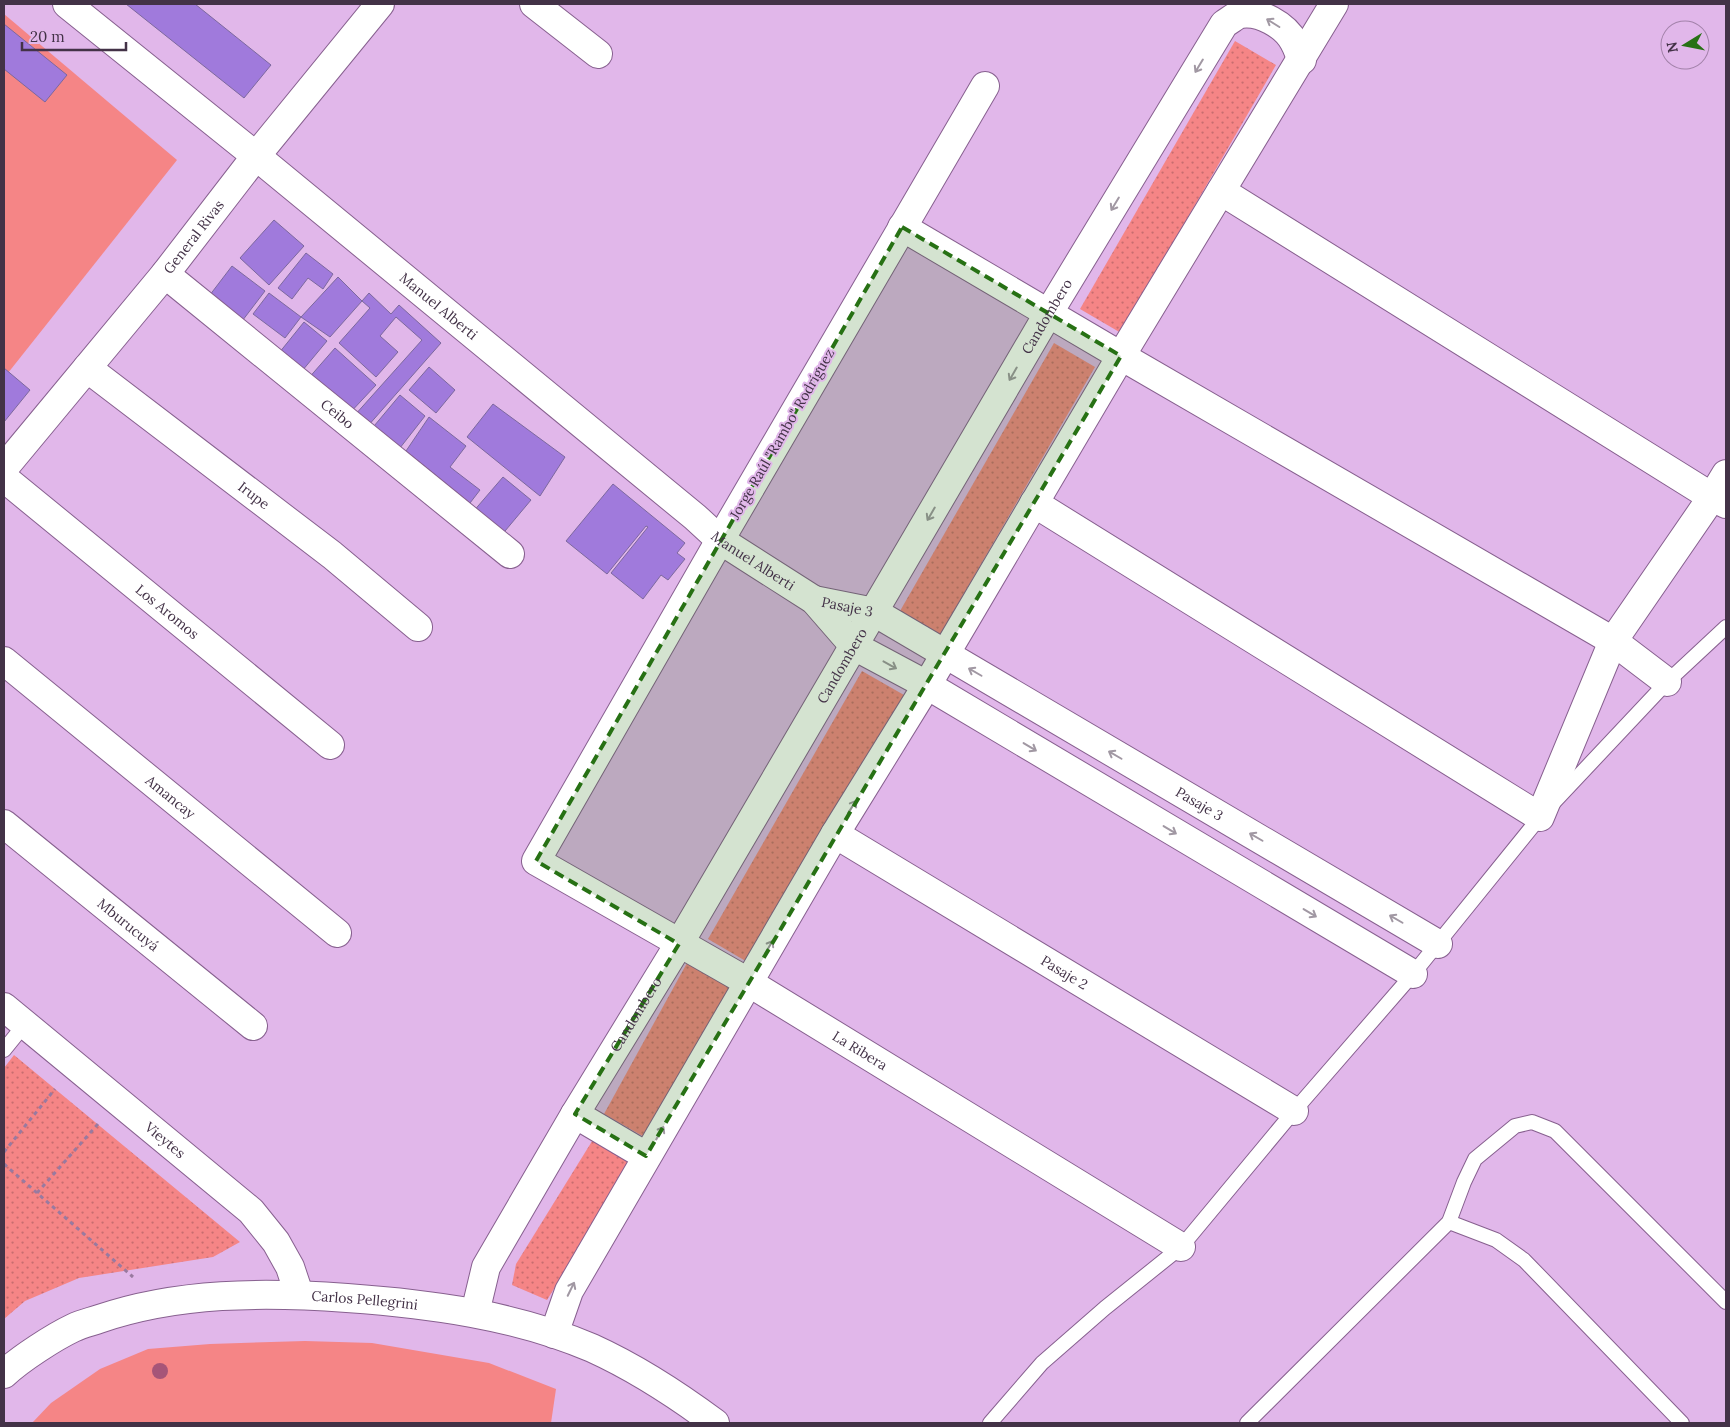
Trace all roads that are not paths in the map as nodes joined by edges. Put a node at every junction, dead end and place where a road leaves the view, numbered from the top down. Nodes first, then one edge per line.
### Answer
1 (67, 4) edge
2 (380, 4) edge
3 (534, 4) edge
4 (1334, 4) edge
5 (598, 54) dead end
6 (1302, 60) junction
7 (985, 86) dead end
8 (256, 156) junction
9 (1221, 191) junction
10 (902, 227) junction
11 (165, 274) junction
12 (1048, 314) junction
13 (1121, 356) junction
14 (87, 368) junction
15 (4, 468) edge
16 (1726, 474) edge
17 (4, 478) edge
18 (1719, 500) edge
19 (1034, 503) junction
20 (720, 540) junction
21 (510, 554) dead end
22 (814, 600) junction
23 (874, 612) junction
24 (418, 627) dead end
25 (1726, 627) edge
26 (1613, 641) junction
27 (854, 646) junction
28 (944, 654) junction
29 (4, 661) edge
30 (1667, 682) junction
31 (927, 685) junction
32 (330, 745) dead end
33 (1540, 817) junction
34 (4, 824) edge
35 (835, 834) junction
36 (536, 861) joint
37 (337, 933) dead end
38 (679, 944) junction
39 (1438, 944) junction
40 (1413, 974) junction
41 (748, 982) junction
42 (4, 1007) edge
43 (25, 1024) junction
44 (253, 1026) dead end
45 (4, 1050) edge
46 (1294, 1110) junction
47 (575, 1114) junction
48 (646, 1156) junction
49 (1449, 1222) junction
50 (1181, 1247) junction
51 (299, 1294) junction
52 (1726, 1302) edge
53 (475, 1313) junction
54 (554, 1334) junction
55 (4, 1374) edge
56 (715, 1423) edge
57 (990, 1423) edge
58 (1247, 1423) edge
59 (1682, 1423) edge

1 - 8 street, Manuel Alberti
2 - 8 street, General Rivas
3 - 5 street
4 - 6 street
6 - 9 street
6 -> 12 street, Candombero
7 - 10 street, Jorge Raúl "Rambo" Rodríguez
8 - 11 street, General Rivas
8 - 20 street, Manuel Alberti
9 - 13 street
9 - 18 street
10 - 12 street
10 - 20 street, Jorge Raúl "Rambo" Rodríguez
11 - 14 street, General Rivas
11 - 21 street, Ceibo
12 - 13 street
12 -> 23 street, Candombero
13 - 19 street
13 - 26 street
14 - 15 street, General Rivas
14 - 24 street, Irupe
16 - 18 street
17 - 32 street, Los Aromos
18 - 26 street
19 - 28 street
19 - 33 street
20 - 22 street, Manuel Alberti
20 - 36 street, Jorge Raúl "Rambo" Rodríguez
22 - 23 street, Pasaje 3
22 - 27 street, Pasaje 3
23 - 27 street, Candombero
23 - 28 street, Pasaje 3
25 - 30 lane
26 - 30 street
26 - 33 street
27 -> 31 street, Pasaje 3
27 - 38 street, Candombero
28 - 31 street
39 -> 28 street, Pasaje 3
29 - 37 street, Amancay
30 - 33 lane
35 -> 31 street
31 -> 40 street, Pasaje 3
33 - 39 lane
34 - 44 street, Mburucuyá
41 -> 35 street
35 - 46 street, Pasaje 2
36 - 38 street, La Ribera
38 - 41 street, La Ribera
38 - 47 street, Candombero
39 - 40 lane
40 - 46 lane
48 -> 41 street
41 - 50 street, La Ribera
42 - 43 street, Vieytes
43 - 45 lane
43 - 51 street, Vieytes
46 - 50 lane
47 - 48 street
47 - 53 street, Candombero
54 -> 48 street
49 - 52 lane
49 - 58 lane
49 - 59 lane
50 - 57 lane
51 - 53 street, Carlos Pellegrini
51 - 55 street, Carlos Pellegrini
53 - 54 street, Carlos Pellegrini
54 - 56 street, Carlos Pellegrini

